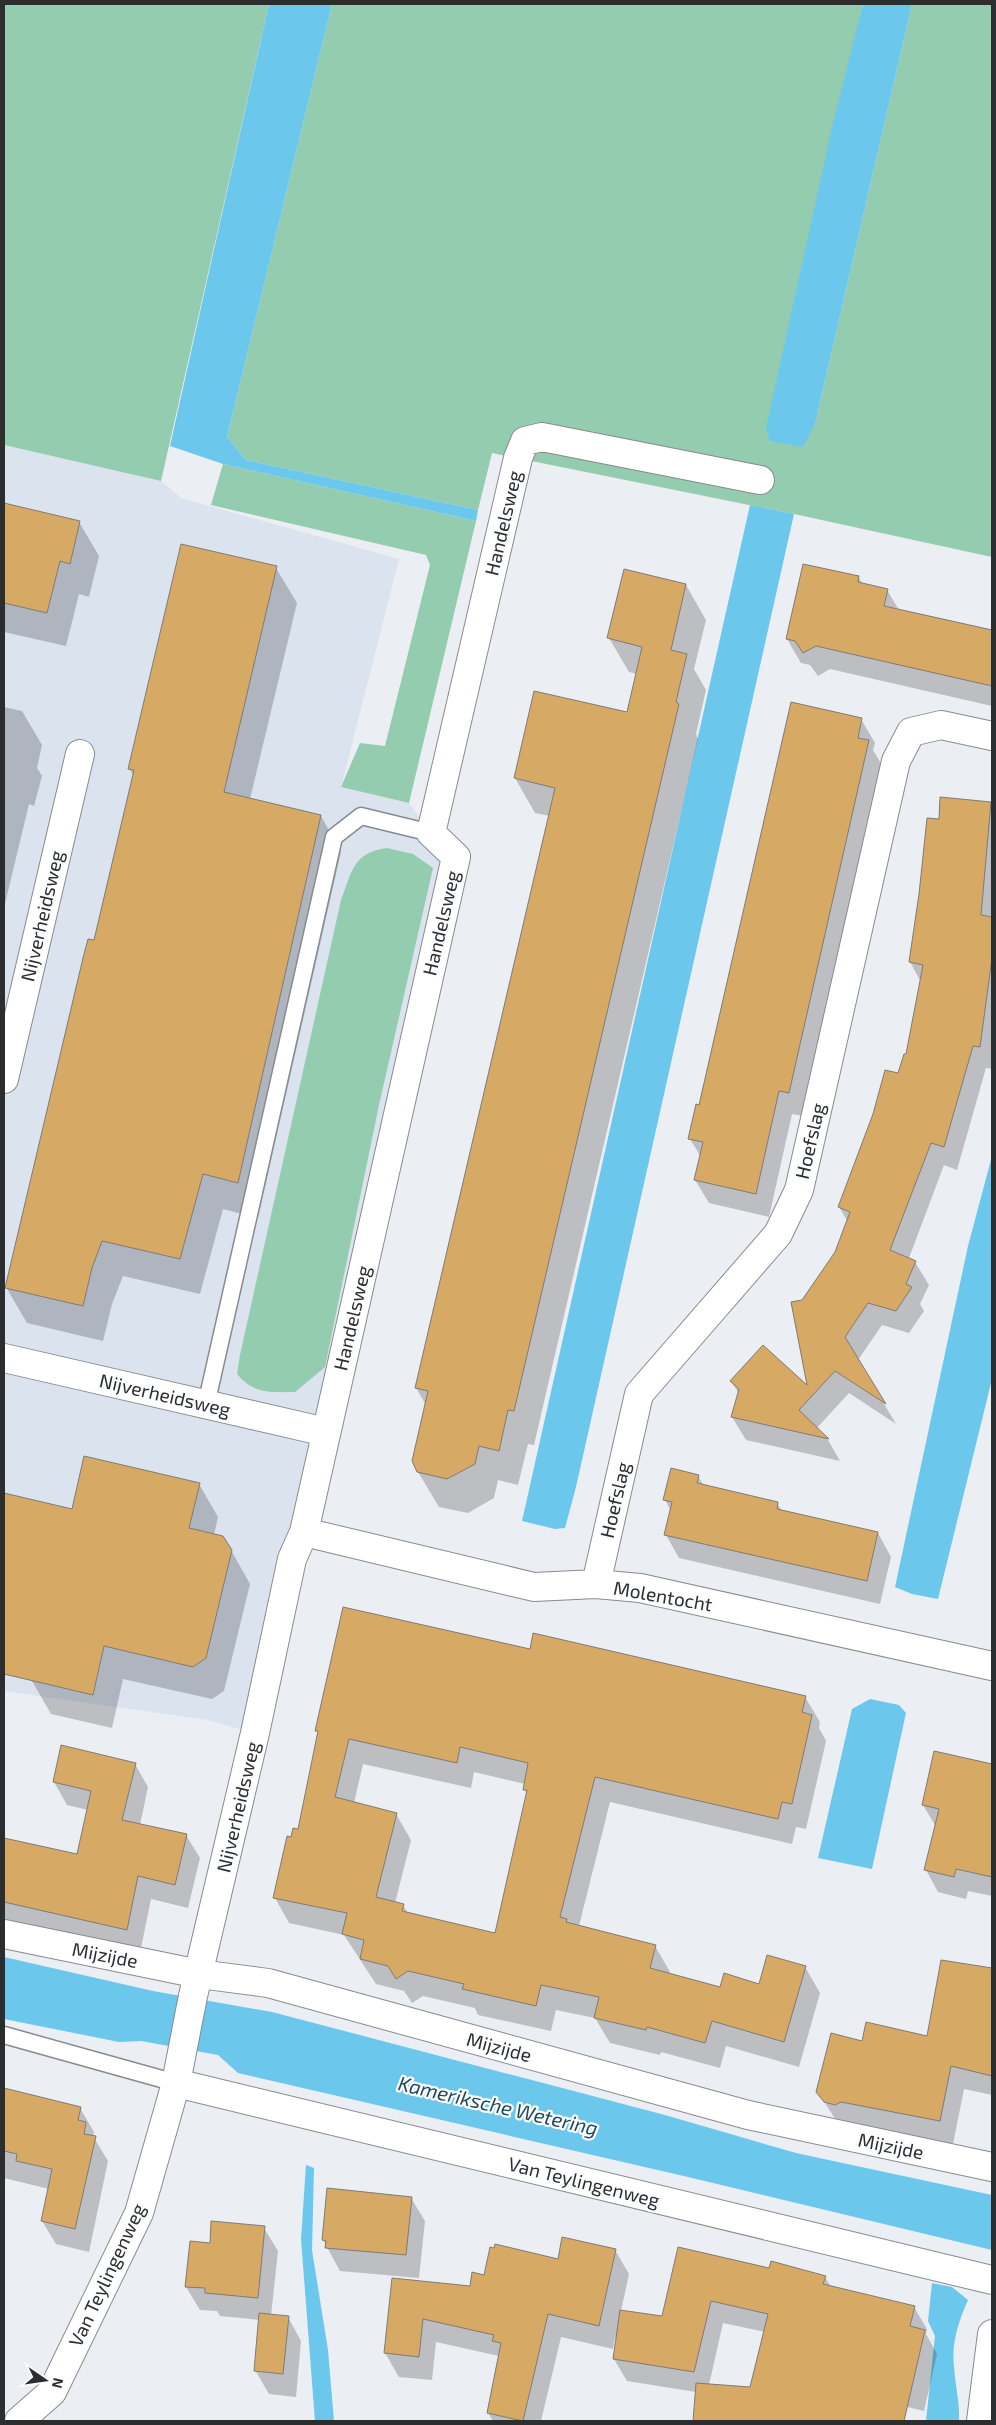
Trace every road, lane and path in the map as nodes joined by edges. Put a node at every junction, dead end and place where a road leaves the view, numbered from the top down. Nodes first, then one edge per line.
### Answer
1 (760, 480) dead end
2 (992, 736) edge
3 (80, 754) dead end
4 (432, 833) junction
5 (4, 1079) edge
6 (4, 1358) edge
7 (206, 1405) junction
8 (326, 1432) junction
9 (304, 1532) junction
10 (596, 1584) junction
11 (992, 1666) edge
12 (4, 1934) edge
13 (196, 1985) junction
14 (4, 2035) edge
15 (176, 2084) junction
16 (992, 2167) edge
17 (992, 2280) edge
18 (992, 2334) edge
19 (19, 2421) edge
20 (981, 2421) edge

1 - 4 street, Handelsweg
2 - 10 street, Hoefslag
3 - 5 street, Nijverheidsweg
4 - 7 lane
4 - 8 street, Handelsweg
6 - 7 street, Nijverheidsweg
7 - 8 street, Nijverheidsweg
8 - 9 street, Handelsweg
9 - 10 street, Molentocht
9 - 13 street, Nijverheidsweg
10 - 11 street, Molentocht
12 - 13 street, Mijzijde
13 - 15 street, Nijverheidsweg
13 - 16 street, Mijzijde
14 - 15 lane, Van Teylingenweg
15 - 17 street, Van Teylingenweg
15 - 19 street, Van Teylingenweg
18 - 20 street

